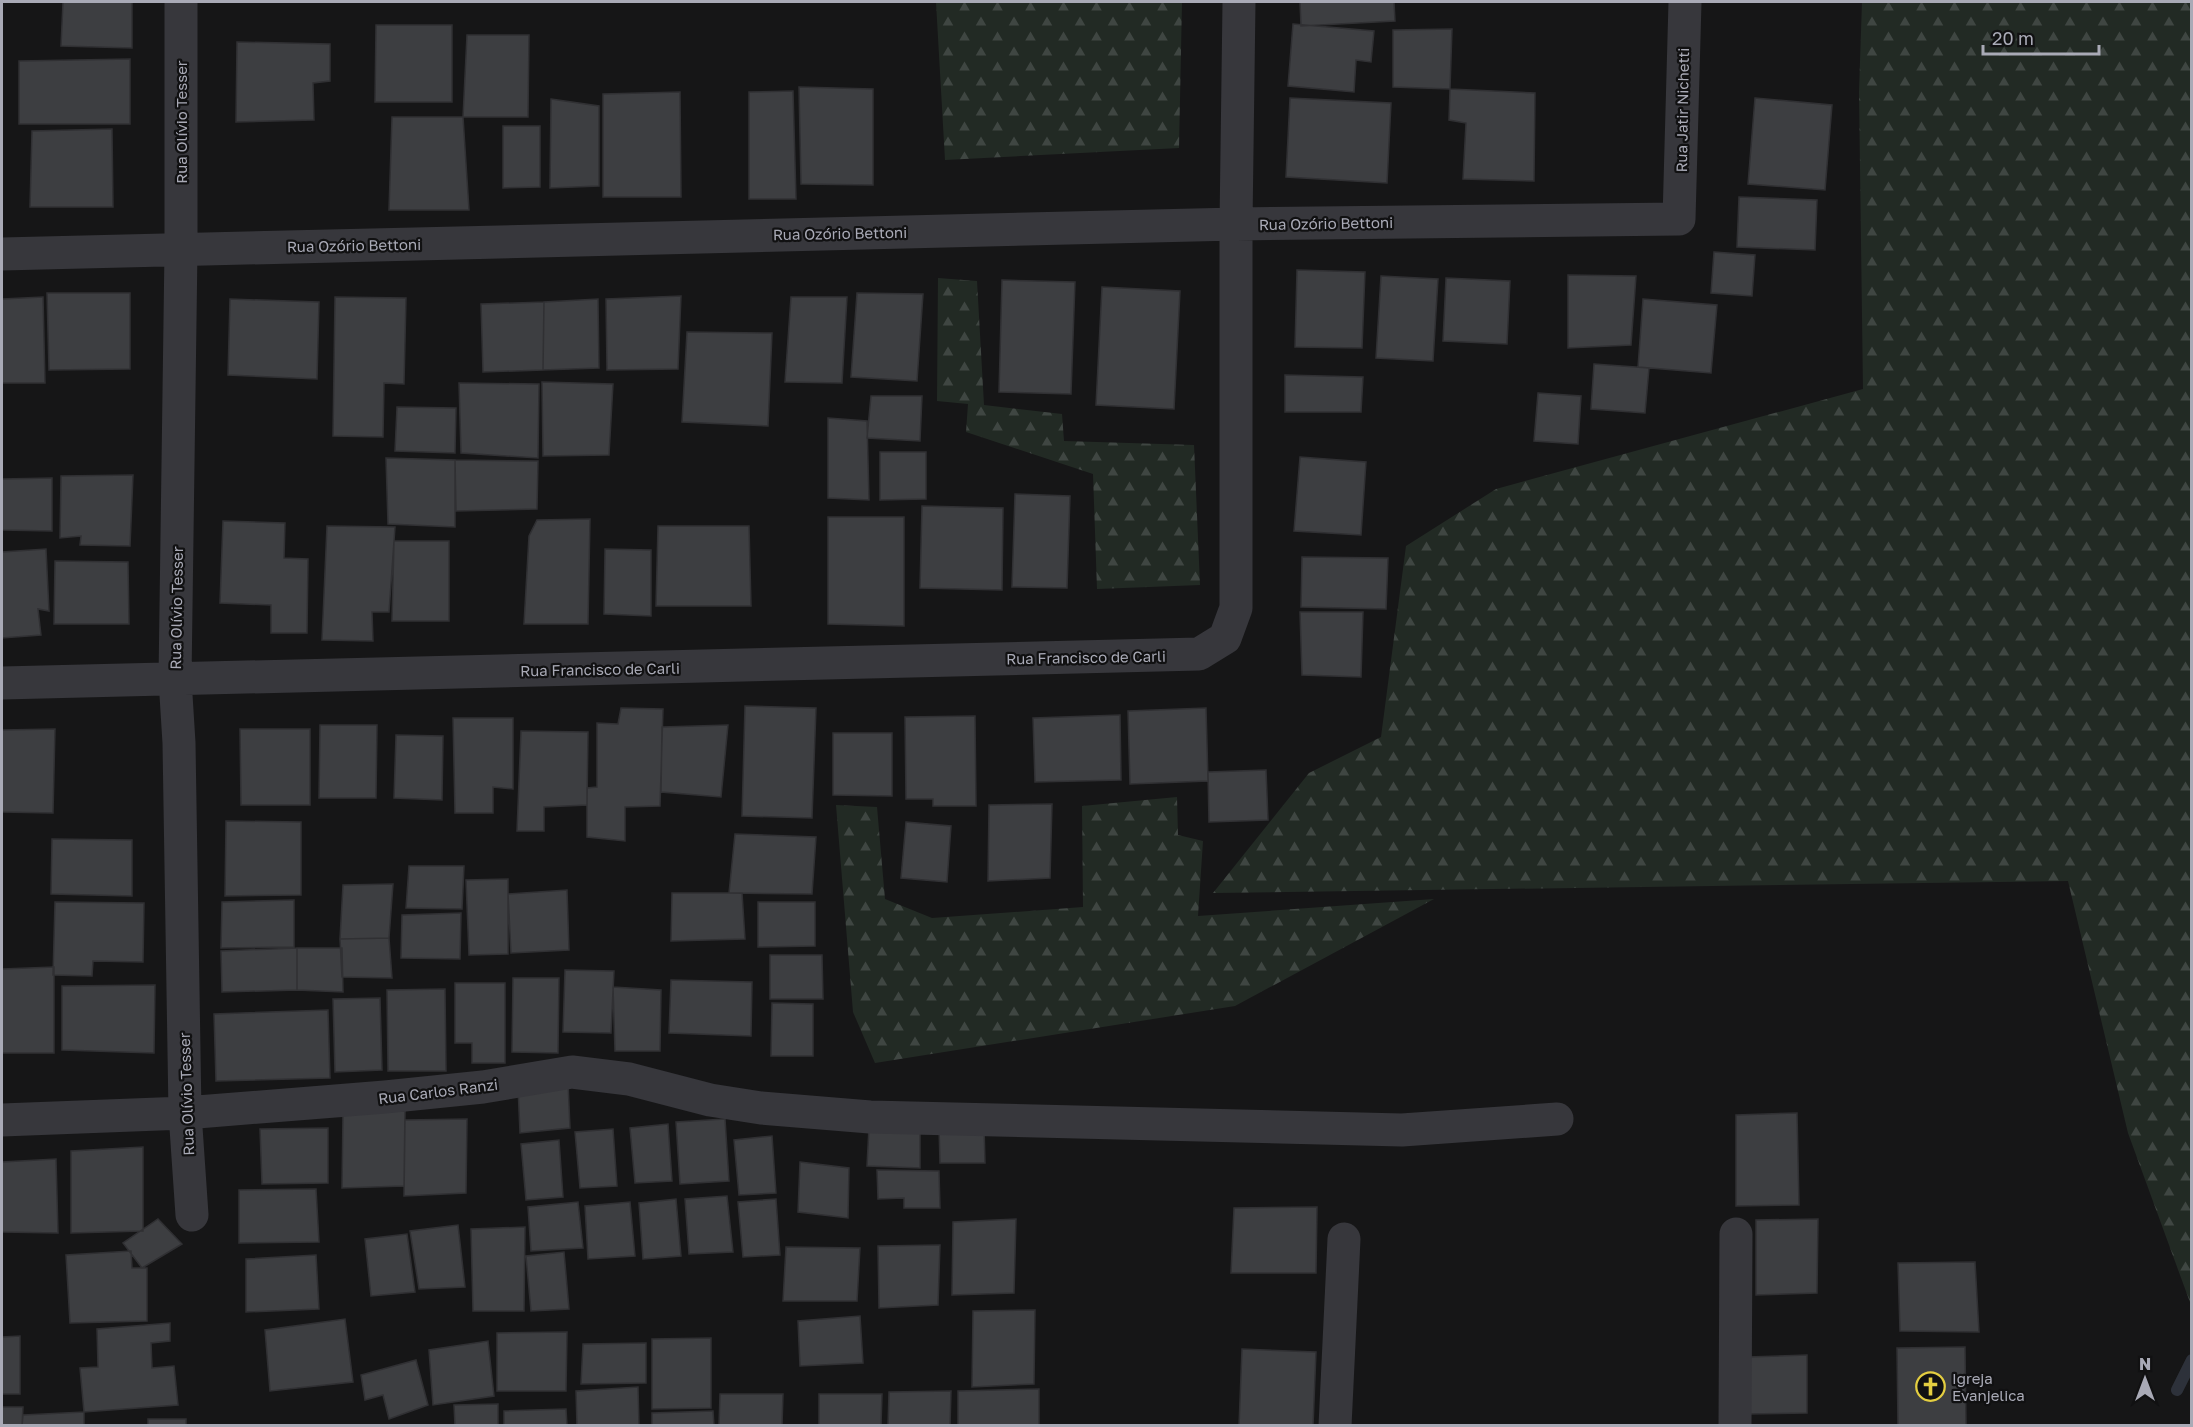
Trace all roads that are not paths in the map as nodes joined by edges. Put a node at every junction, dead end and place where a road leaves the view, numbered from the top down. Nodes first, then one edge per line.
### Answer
1 (181, 2) edge
2 (1239, 2) edge
3 (1684, 2) edge
4 (1679, 219) joint
5 (1236, 224) junction
6 (181, 249) junction
7 (2, 254) edge
8 (175, 679) junction
9 (2, 683) edge
10 (185, 1113) junction
11 (1557, 1119) dead end
12 (2, 1120) edge
13 (192, 1215) dead end
14 (1736, 1234) dead end
15 (1344, 1239) dead end
16 (1335, 1425) edge
17 (1735, 1425) edge

1 - 6 street, Rua Olívio Tesser
2 - 5 street
3 - 4 street, Rua Jatir Nichetti
4 - 5 street, Rua Ozório Bettoni
5 - 6 street, Rua Ozório Bettoni
5 - 8 street, Rua Francisco de Carli
6 - 7 street, Rua Ozório Bettoni
6 - 8 street, Rua Olívio Tesser
8 - 9 street, Rua Francisco de Carli
8 - 10 street, Rua Olívio Tesser
10 - 11 street, Rua Carlos Ranzi
10 - 12 street, Rua Carlos Ranzi
10 - 13 street, Rua Olívio Tesser
14 - 17 street
15 - 16 street

